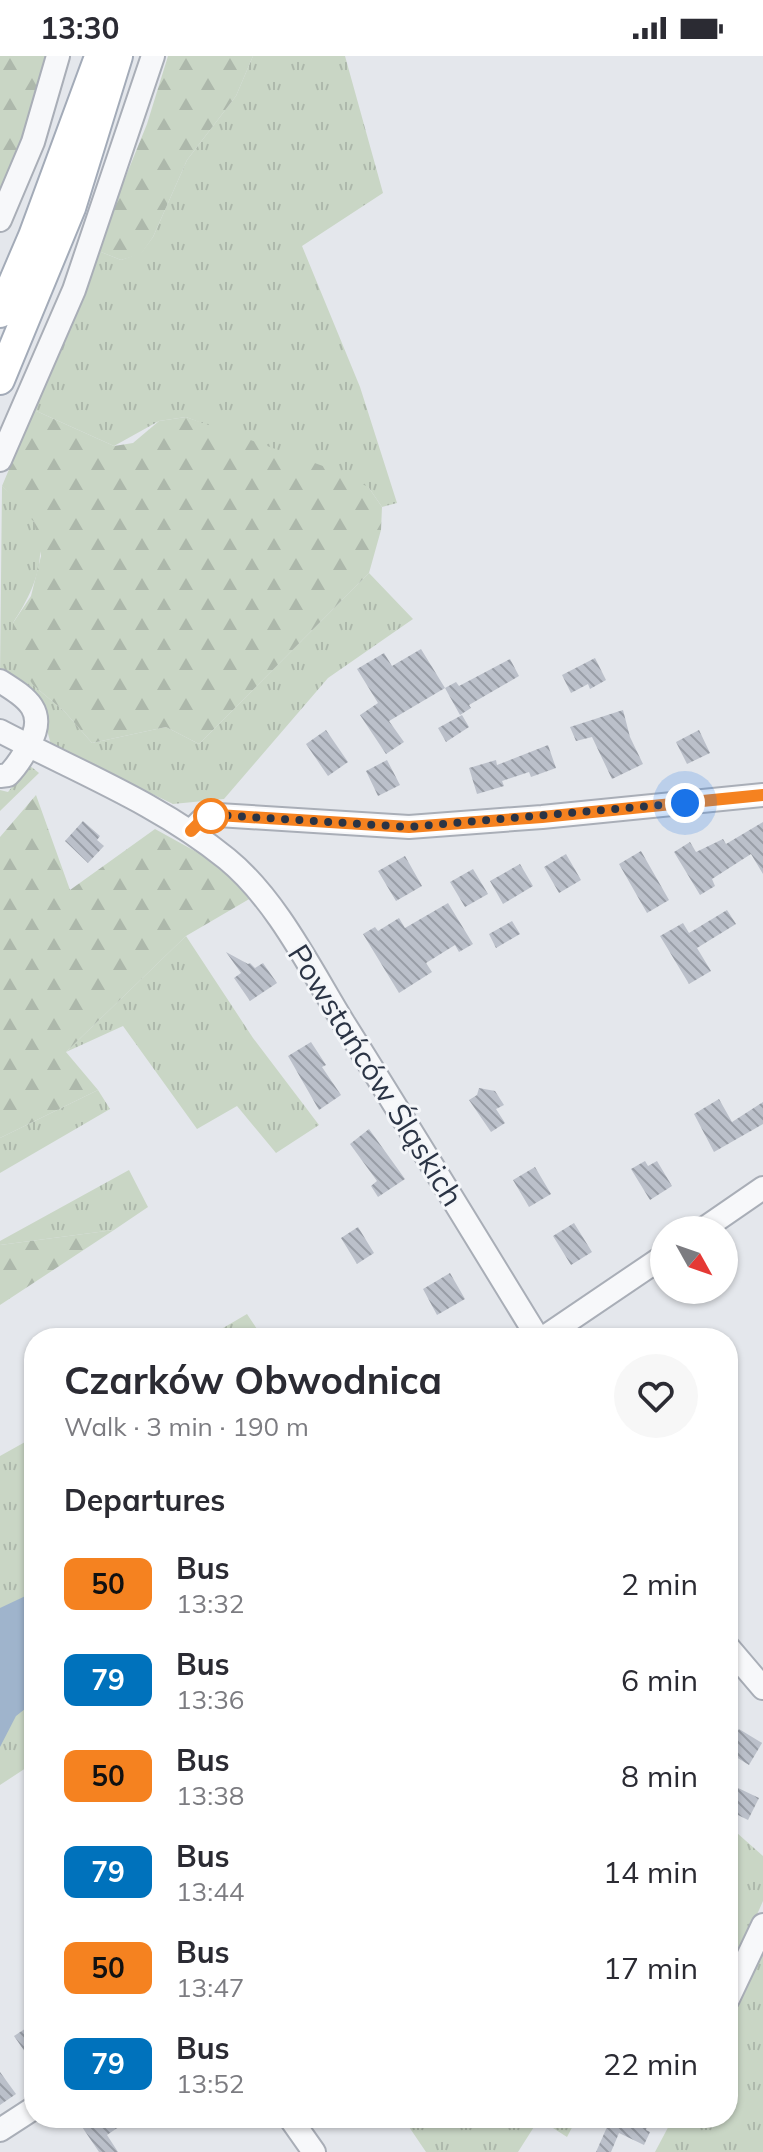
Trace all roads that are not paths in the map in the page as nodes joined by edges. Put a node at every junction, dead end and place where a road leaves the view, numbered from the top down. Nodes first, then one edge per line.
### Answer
1 (58, 56) edge
2 (99, 56) edge
3 (118, 56) edge
4 (153, 56) edge
5 (0, 220) edge
6 (0, 313) edge
7 (0, 380) edge
8 (0, 460) edge
9 (0, 681) edge
10 (0, 731) edge
11 (29, 746) junction
12 (0, 776) edge
13 (763, 795) edge
14 (191, 831) junction
15 (763, 1188) edge
16 (722, 1216) edge
17 (650, 1265) edge
18 (534, 1328) edge
19 (555, 1328) edge
20 (738, 1659) edge
21 (763, 1688) edge
22 (763, 1925) edge
23 (738, 1978) edge
24 (24, 2114) edge
25 (297, 2128) edge
26 (0, 2130) edge
27 (314, 2152) edge

1 - 5 street
2 - 6 main road
3 - 7 main road
4 - 8 street
9 - 11 street
10 - 11 street, Powstańców Śląskich
11 - 12 street
11 - 14 street, Powstańców Śląskich
13 - 14 street
14 - 18 street, Powstańców Śląskich
15 - 16 street
17 - 19 street
20 - 21 street
22 - 23 street
24 - 26 street
25 - 27 street

